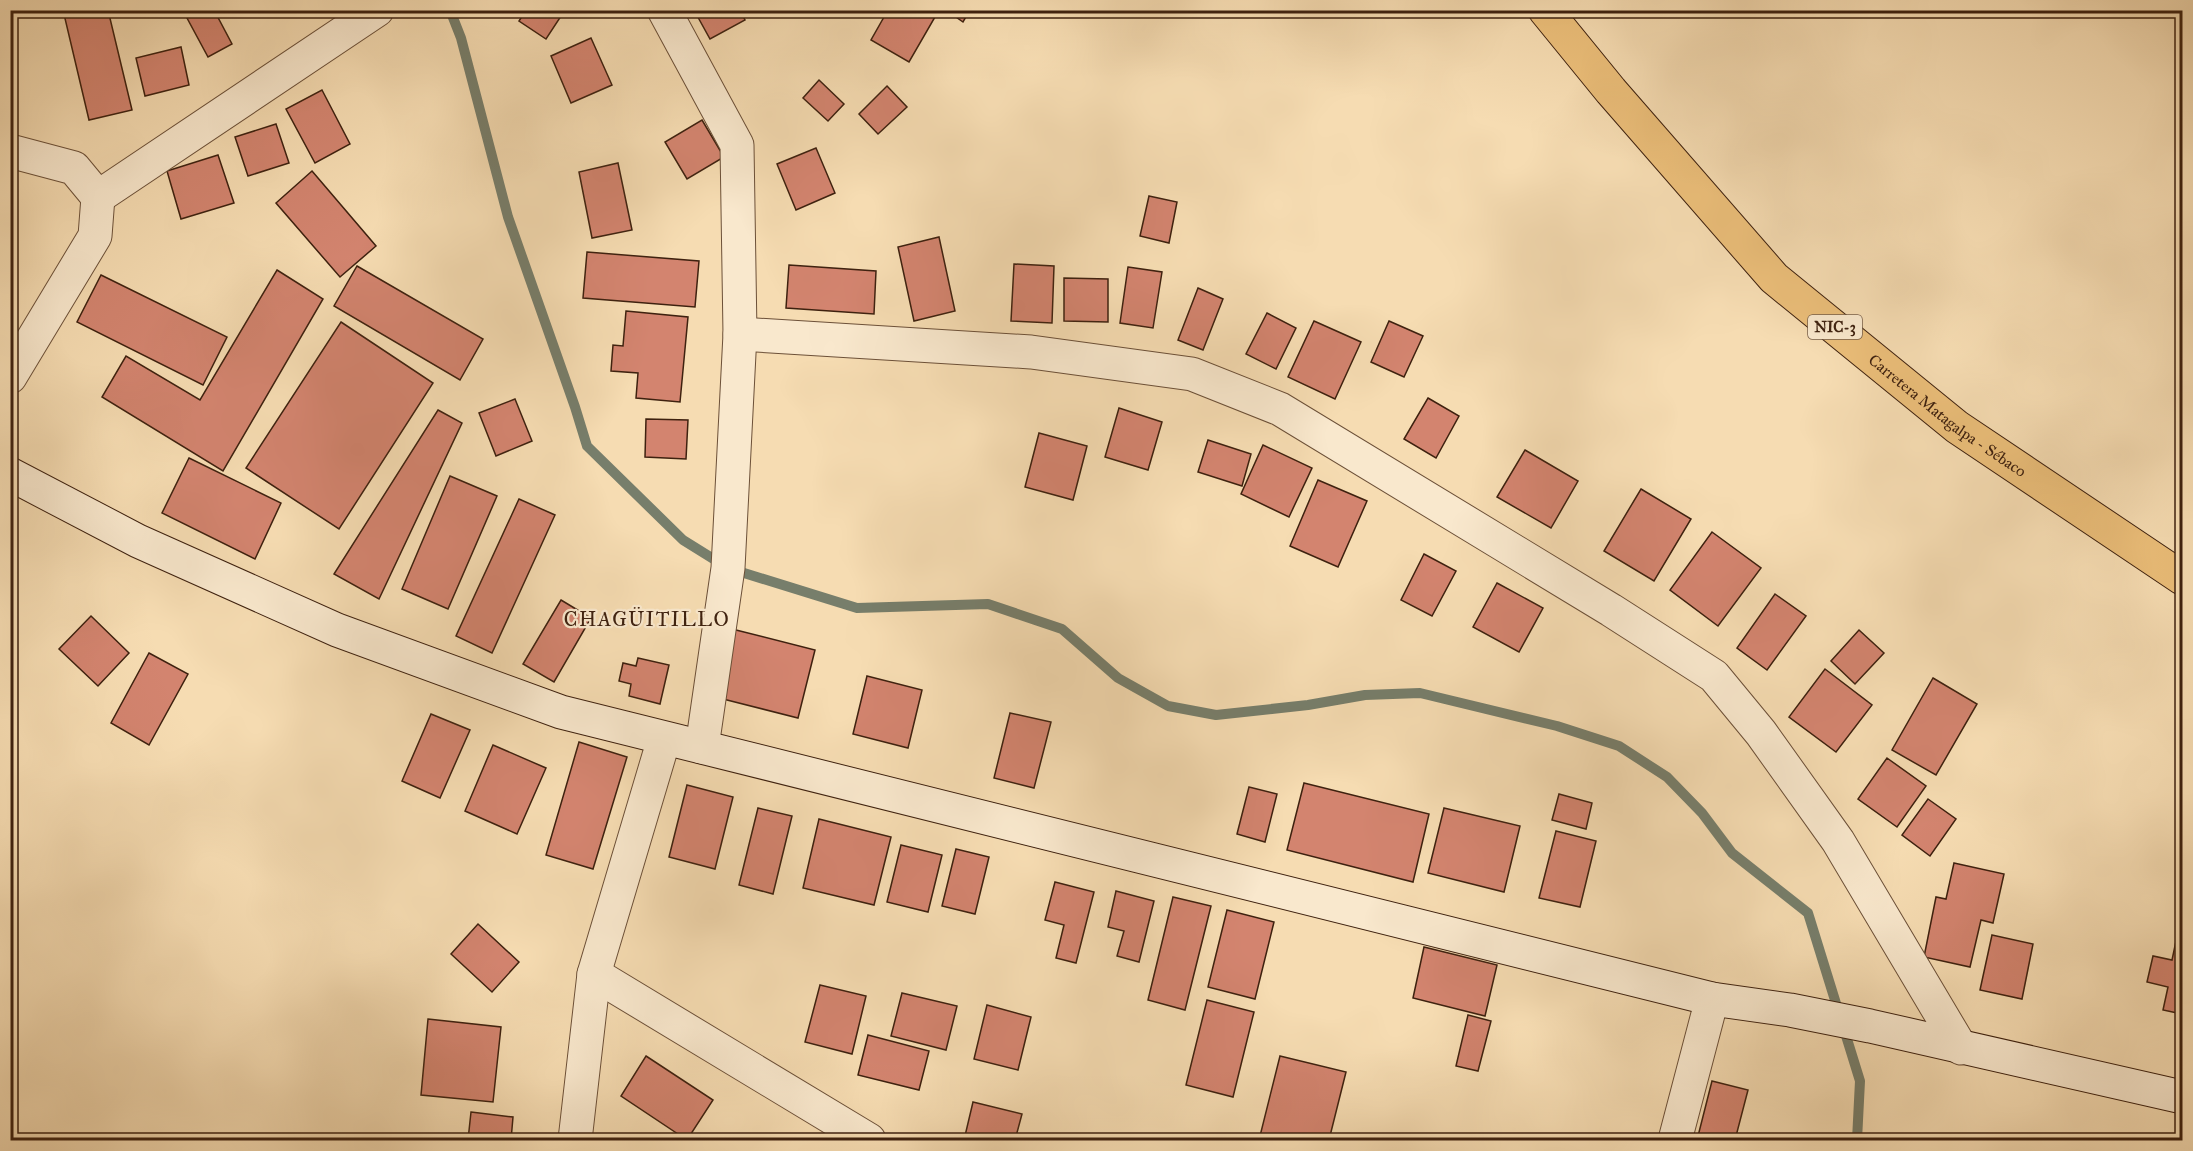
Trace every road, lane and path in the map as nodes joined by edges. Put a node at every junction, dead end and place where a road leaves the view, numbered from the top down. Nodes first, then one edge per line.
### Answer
1 (376, 10) edge
2 (664, 10) edge
3 (1545, 10) edge
4 (10, 151) edge
5 (98, 196) junction
6 (740, 334) junction
7 (10, 377) edge
8 (10, 474) edge
9 (2182, 578) edge
10 (664, 739) junction
11 (702, 747) junction
12 (594, 974) junction
13 (1712, 999) junction
14 (1961, 1048) junction
15 (2182, 1097) edge
16 (575, 1140) edge
17 (869, 1140) edge
18 (1675, 1140) edge

1 - 5 street
2 - 6 street
3 - 9 main road, Carretera Matagalpa - Sébaco / NIC-3
4 - 5 street
5 - 7 street
6 - 11 street
6 - 14 street
8 - 10 street
10 - 11 street
10 - 12 street
11 - 13 street
12 - 16 street
12 - 17 street
13 - 14 street
13 - 18 street
14 - 15 street

